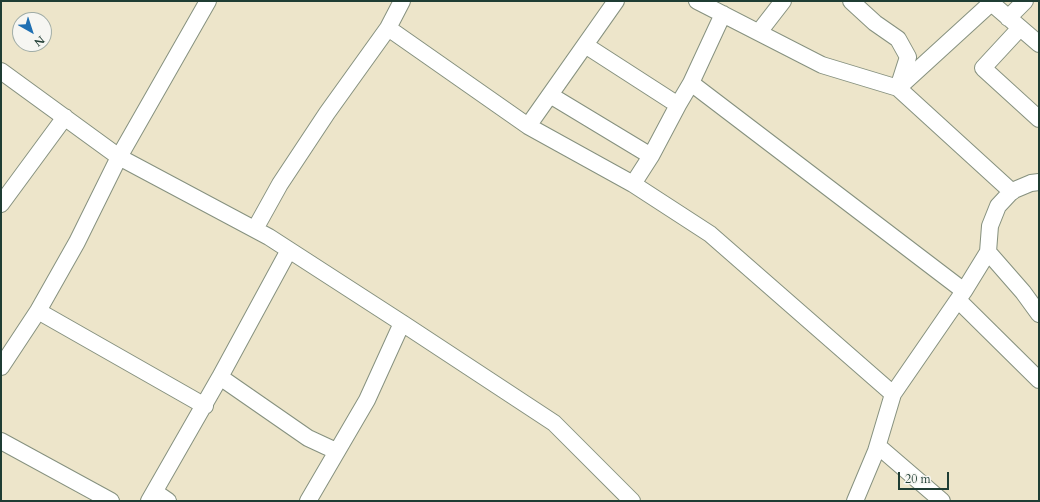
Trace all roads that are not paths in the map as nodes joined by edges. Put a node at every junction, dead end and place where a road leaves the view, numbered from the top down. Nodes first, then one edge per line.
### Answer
1 (208, 1) edge
2 (402, 1) edge
3 (616, 1) edge
4 (697, 1) edge
5 (783, 1) edge
6 (851, 1) edge
7 (1025, 1) edge
8 (990, 2) edge
9 (723, 14) junction
10 (1014, 23) junction
11 (388, 28) junction
12 (759, 32) junction
13 (1039, 44) edge
14 (585, 45) junction
15 (1, 71) edge
16 (691, 83) junction
17 (898, 88) junction
18 (550, 95) junction
19 (678, 105) junction
20 (65, 117) junction
21 (1039, 119) edge
22 (528, 126) junction
23 (651, 156) junction
24 (120, 157) junction
25 (1039, 182) edge
26 (633, 184) junction
27 (1012, 192) junction
28 (1, 204) edge
29 (255, 229) junction
30 (289, 250) junction
31 (988, 252) junction
32 (961, 296) junction
33 (38, 311) junction
34 (1039, 314) edge
35 (402, 324) junction
36 (1, 367) edge
37 (220, 377) junction
38 (1039, 380) edge
39 (893, 394) junction
40 (205, 406) junction
41 (1, 441) edge
42 (878, 446) junction
43 (336, 451) junction
44 (158, 498) edge
45 (111, 501) edge
46 (308, 501) edge
47 (632, 501) edge
48 (855, 501) edge
49 (942, 501) edge

1 - 24 street
2 - 11 street
3 - 14 street
4 - 9 street
5 - 12 street
6 - 17 street
7 - 10 street
8 - 10 street
8 - 17 street
9 - 12 street
9 - 16 street
10 - 13 street
10 - 21 street
11 - 22 street
11 - 29 street
12 - 17 street
14 - 18 street
14 - 19 street
15 - 20 street
16 - 19 street
16 - 32 street
17 - 27 street
18 - 22 street
18 - 23 street
19 - 23 street
20 - 24 street
20 - 28 street
22 - 26 street
23 - 26 street
24 - 29 street
24 - 33 street
25 - 27 street
26 - 39 street
27 - 31 street
29 - 30 street
30 - 35 street
30 - 37 street
31 - 32 street
31 - 34 street
32 - 38 street
32 - 39 street
33 - 36 street
33 - 40 street
35 - 43 street
35 - 47 street
37 - 40 street
37 - 43 street
39 - 42 street
40 - 44 street
41 - 45 street
42 - 48 street
42 - 49 street
43 - 46 street

